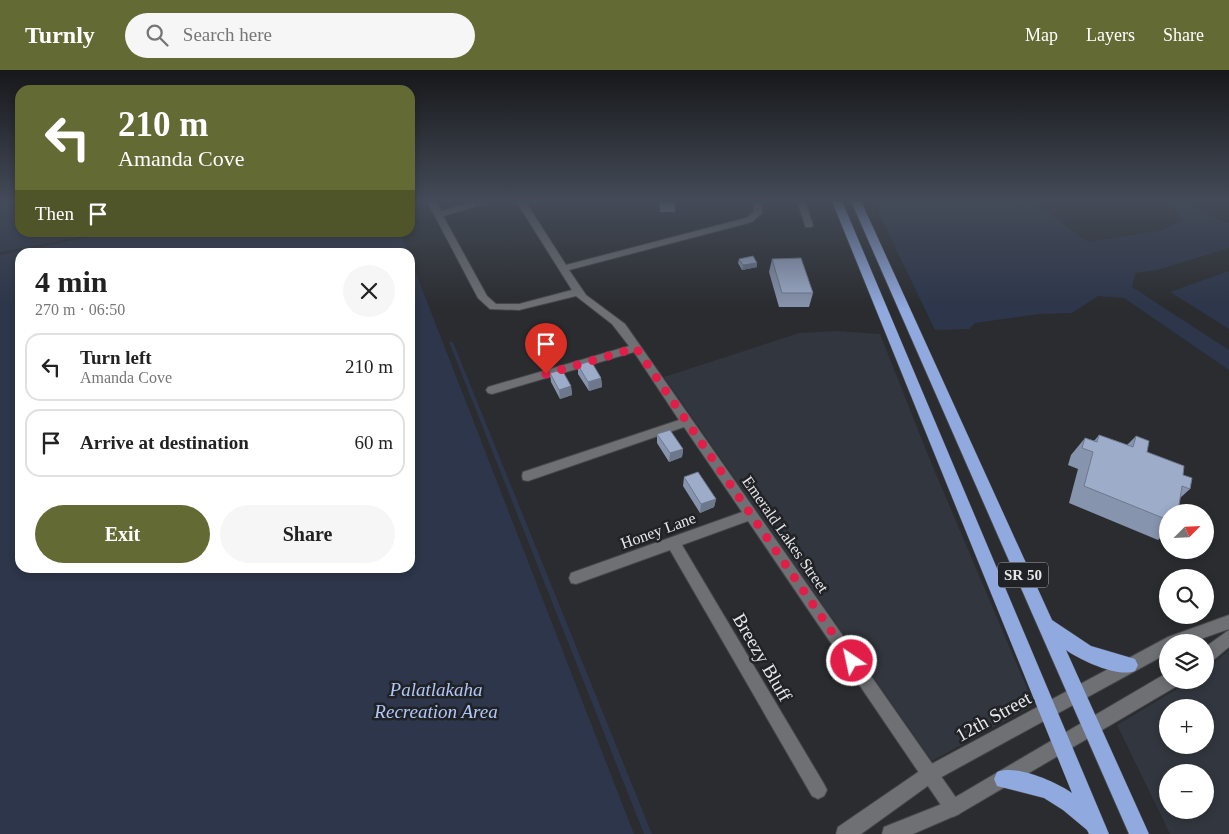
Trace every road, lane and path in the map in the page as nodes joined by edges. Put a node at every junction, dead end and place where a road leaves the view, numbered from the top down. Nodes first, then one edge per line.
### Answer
1 (450, 237) edge
2 (542, 237) edge
3 (685, 237) edge
4 (852, 237) edge
5 (872, 237) edge
6 (562, 269) junction
7 (578, 292) junction
8 (636, 348) junction
9 (492, 390) dead end
10 (687, 422) junction
11 (528, 476) dead end
12 (751, 514) junction
13 (674, 544) junction
14 (576, 578) dead end
15 (1044, 622) junction
16 (1229, 622) edge
17 (1197, 634) edge
18 (1229, 637) edge
19 (1214, 649) edge
20 (1159, 650) edge
21 (1129, 665) junction
22 (1159, 687) edge
23 (1076, 694) junction
24 (1048, 710) junction
25 (1091, 728) junction
26 (1063, 745) junction
27 (930, 774) junction
28 (1004, 779) junction
29 (818, 790) dead end
30 (953, 808) junction
31 (1097, 831) edge
32 (845, 834) edge
33 (892, 834) edge
34 (1139, 834) edge

1 - 7 street
2 - 6 street, Emerald Lakes Street
3 - 6 street
4 - 24 highway, SR 50
5 - 15 highway, SR 50
6 - 7 street, Emerald Lakes Street
7 - 8 street, Emerald Lakes Street
8 - 9 street
8 - 10 street, Emerald Lakes Street
10 - 11 street
10 - 12 street, Emerald Lakes Street
12 - 13 street, Honey Lane
12 - 27 street, Emerald Lakes Street
13 - 14 street, Honey Lane
13 - 29 street, Breezy Bluff
15 - 21 highway
15 - 23 highway, SR 50
16 - 17 street, 12th Street
18 - 19 street
20 - 21 street, 12th Street
21 - 23 street, 12th Street
22 - 25 street
23 - 24 street, 12th Street
23 - 25 highway, SR 50
24 - 26 highway, SR 50
24 - 27 street, 12th Street
25 - 26 street
25 - 34 highway, SR 50
26 - 28 street
26 - 31 highway, SR 50
27 - 30 street, Emerald Lakes Street
27 - 32 street, 12th Street
28 - 30 street
28 - 31 highway
30 - 33 street

